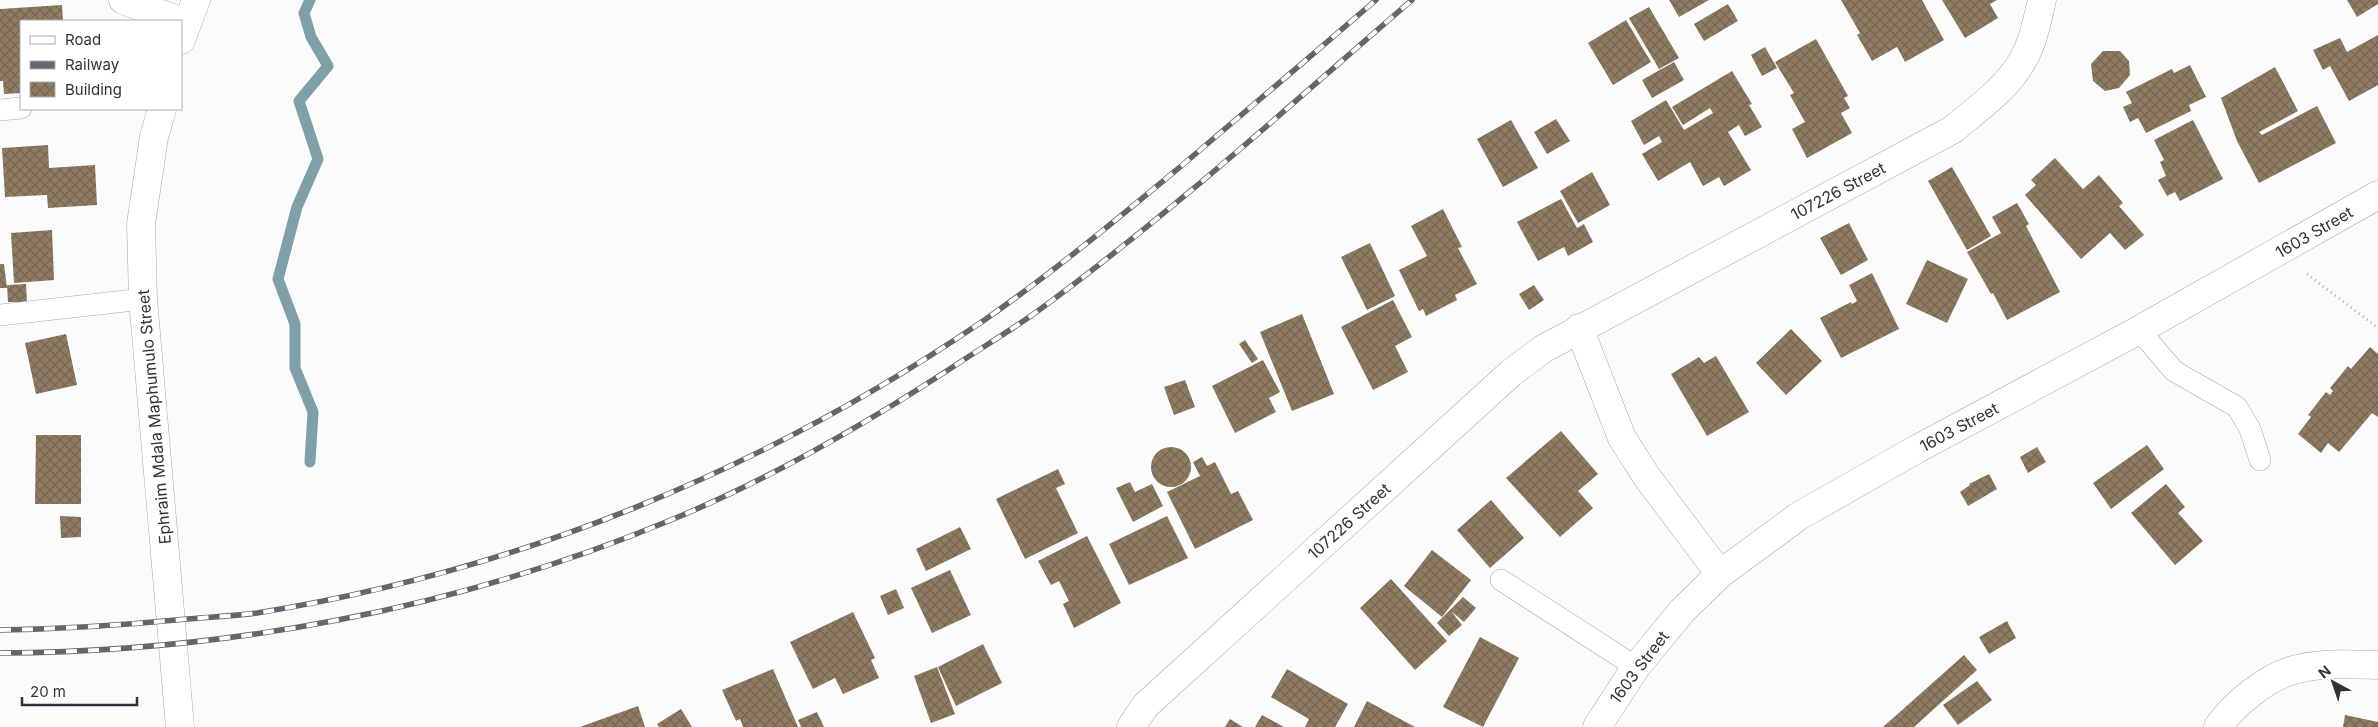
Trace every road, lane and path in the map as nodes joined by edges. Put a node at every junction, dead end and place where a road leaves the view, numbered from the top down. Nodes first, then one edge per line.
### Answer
1 (123, 0) edge
2 (2042, 0) edge
3 (185, 21) edge
4 (20, 108) edge
5 (0, 110) edge
6 (162, 110) edge
7 (2378, 195) edge
8 (2279, 252) junction
9 (143, 299) junction
10 (0, 315) edge
11 (1579, 328) junction
12 (2378, 328) edge
13 (2139, 330) junction
14 (2260, 460) dead end
15 (1720, 574) junction
16 (1501, 580) dead end
17 (2378, 665) edge
18 (1636, 667) junction
19 (180, 727) edge
20 (1131, 727) edge
21 (1596, 727) edge
22 (2218, 727) edge

1 - 3 street
2 - 11 street, 107226 Street
4 - 5 lane
6 - 9 street, Ephraim Mdala Maphumulo Street
7 - 8 street, 1603 Street
8 - 12 path
8 - 13 street, 1603 Street
9 - 10 lane
9 - 19 street, Ephraim Mdala Maphumulo Street
11 - 15 street
11 - 20 street, 107226 Street
13 - 14 lane
13 - 15 street, 1603 Street
15 - 18 street, 1603 Street
16 - 18 lane
17 - 22 street
18 - 21 street, 1603 Street

